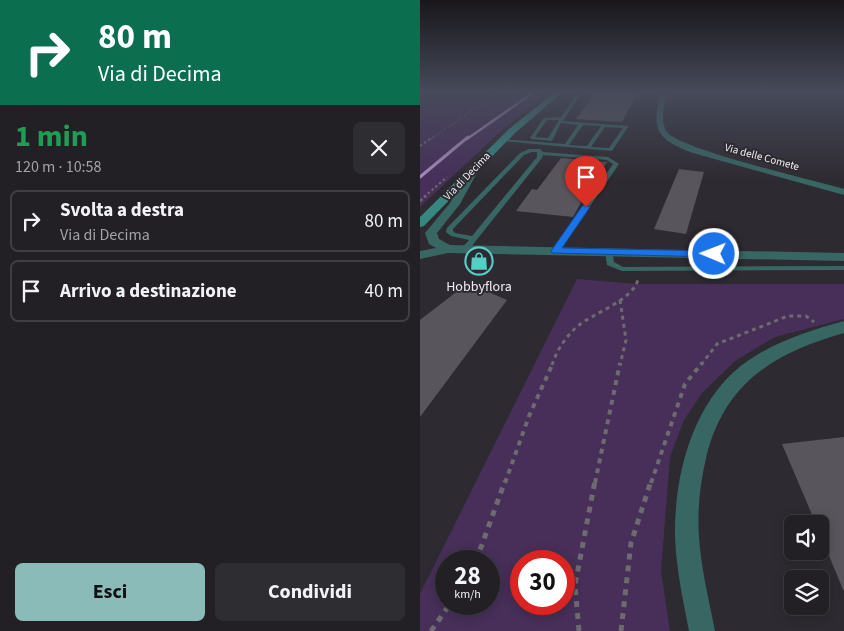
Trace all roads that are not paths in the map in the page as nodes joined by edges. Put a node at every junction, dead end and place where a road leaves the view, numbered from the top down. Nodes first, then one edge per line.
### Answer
1 (524, 120) edge
2 (545, 120) edge
3 (562, 120) edge
4 (564, 120) edge
5 (658, 120) edge
6 (582, 124) junction
7 (604, 125) junction
8 (503, 140) junction
9 (566, 146) junction
10 (588, 148) junction
11 (541, 153) junction
12 (473, 171) junction
13 (844, 192) edge
14 (420, 224) edge
15 (472, 238) junction
16 (448, 250) junction
17 (464, 250) junction
18 (555, 251) junction
19 (609, 252) junction
20 (420, 255) edge
21 (844, 256) edge
22 (844, 268) edge
23 (844, 327) edge
24 (702, 631) edge

1 - 8 street, Via di Decima
2 - 3 lane
4 - 6 lane
5 - 13 street, Via delle Comete
6 - 7 lane
6 - 9 lane
7 - 10 lane
7 - 10 lane
8 - 9 lane
8 - 12 street, Via di Decima
9 - 10 lane
11 - 15 lane
11 - 15 lane
11 - 18 lane
12 - 14 street, Via di Decima
12 - 16 street
15 - 17 lane
16 - 17 street
16 - 20 street
17 - 18 street
18 - 19 street
19 - 21 street
19 - 22 lane
23 - 24 street

